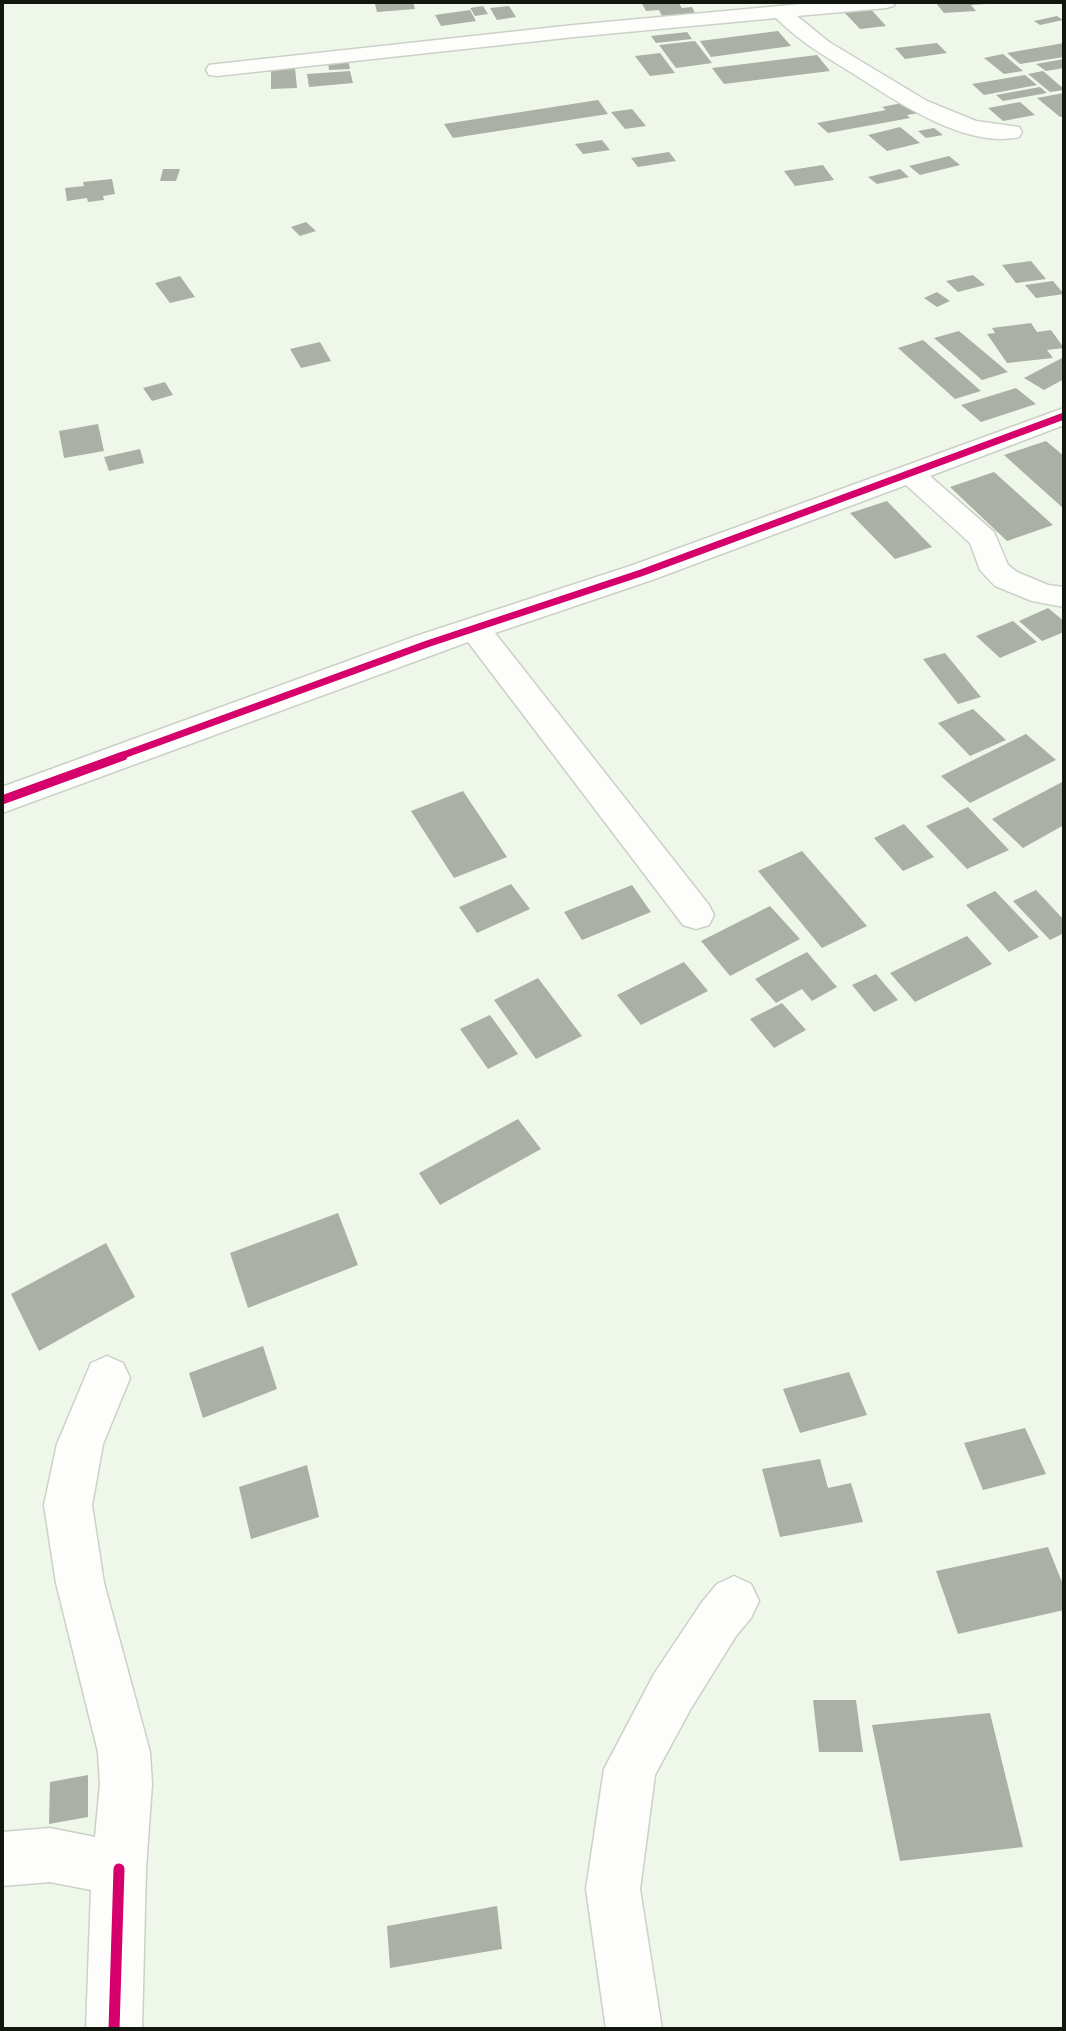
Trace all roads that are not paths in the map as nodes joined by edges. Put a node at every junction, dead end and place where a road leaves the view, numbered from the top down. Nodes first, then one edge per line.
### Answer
1 (886, 2) edge
2 (779, 10) junction
3 (217, 70) dead end
4 (1011, 132) dead end
5 (1064, 416) edge
6 (909, 472) junction
7 (1064, 597) edge
8 (474, 628) junction
9 (2, 800) edge
10 (696, 915) dead end
11 (107, 1378) dead end
12 (734, 1601) dead end
13 (2, 1859) edge
14 (119, 1869) junction
15 (114, 2029) edge
16 (635, 2029) edge

1 - 2 street
2 - 3 street
2 - 4 street
5 - 6 street
6 - 7 street
6 - 8 street
8 - 9 street
8 - 10 street
11 - 14 street
12 - 16 street
13 - 14 street
14 - 15 street

